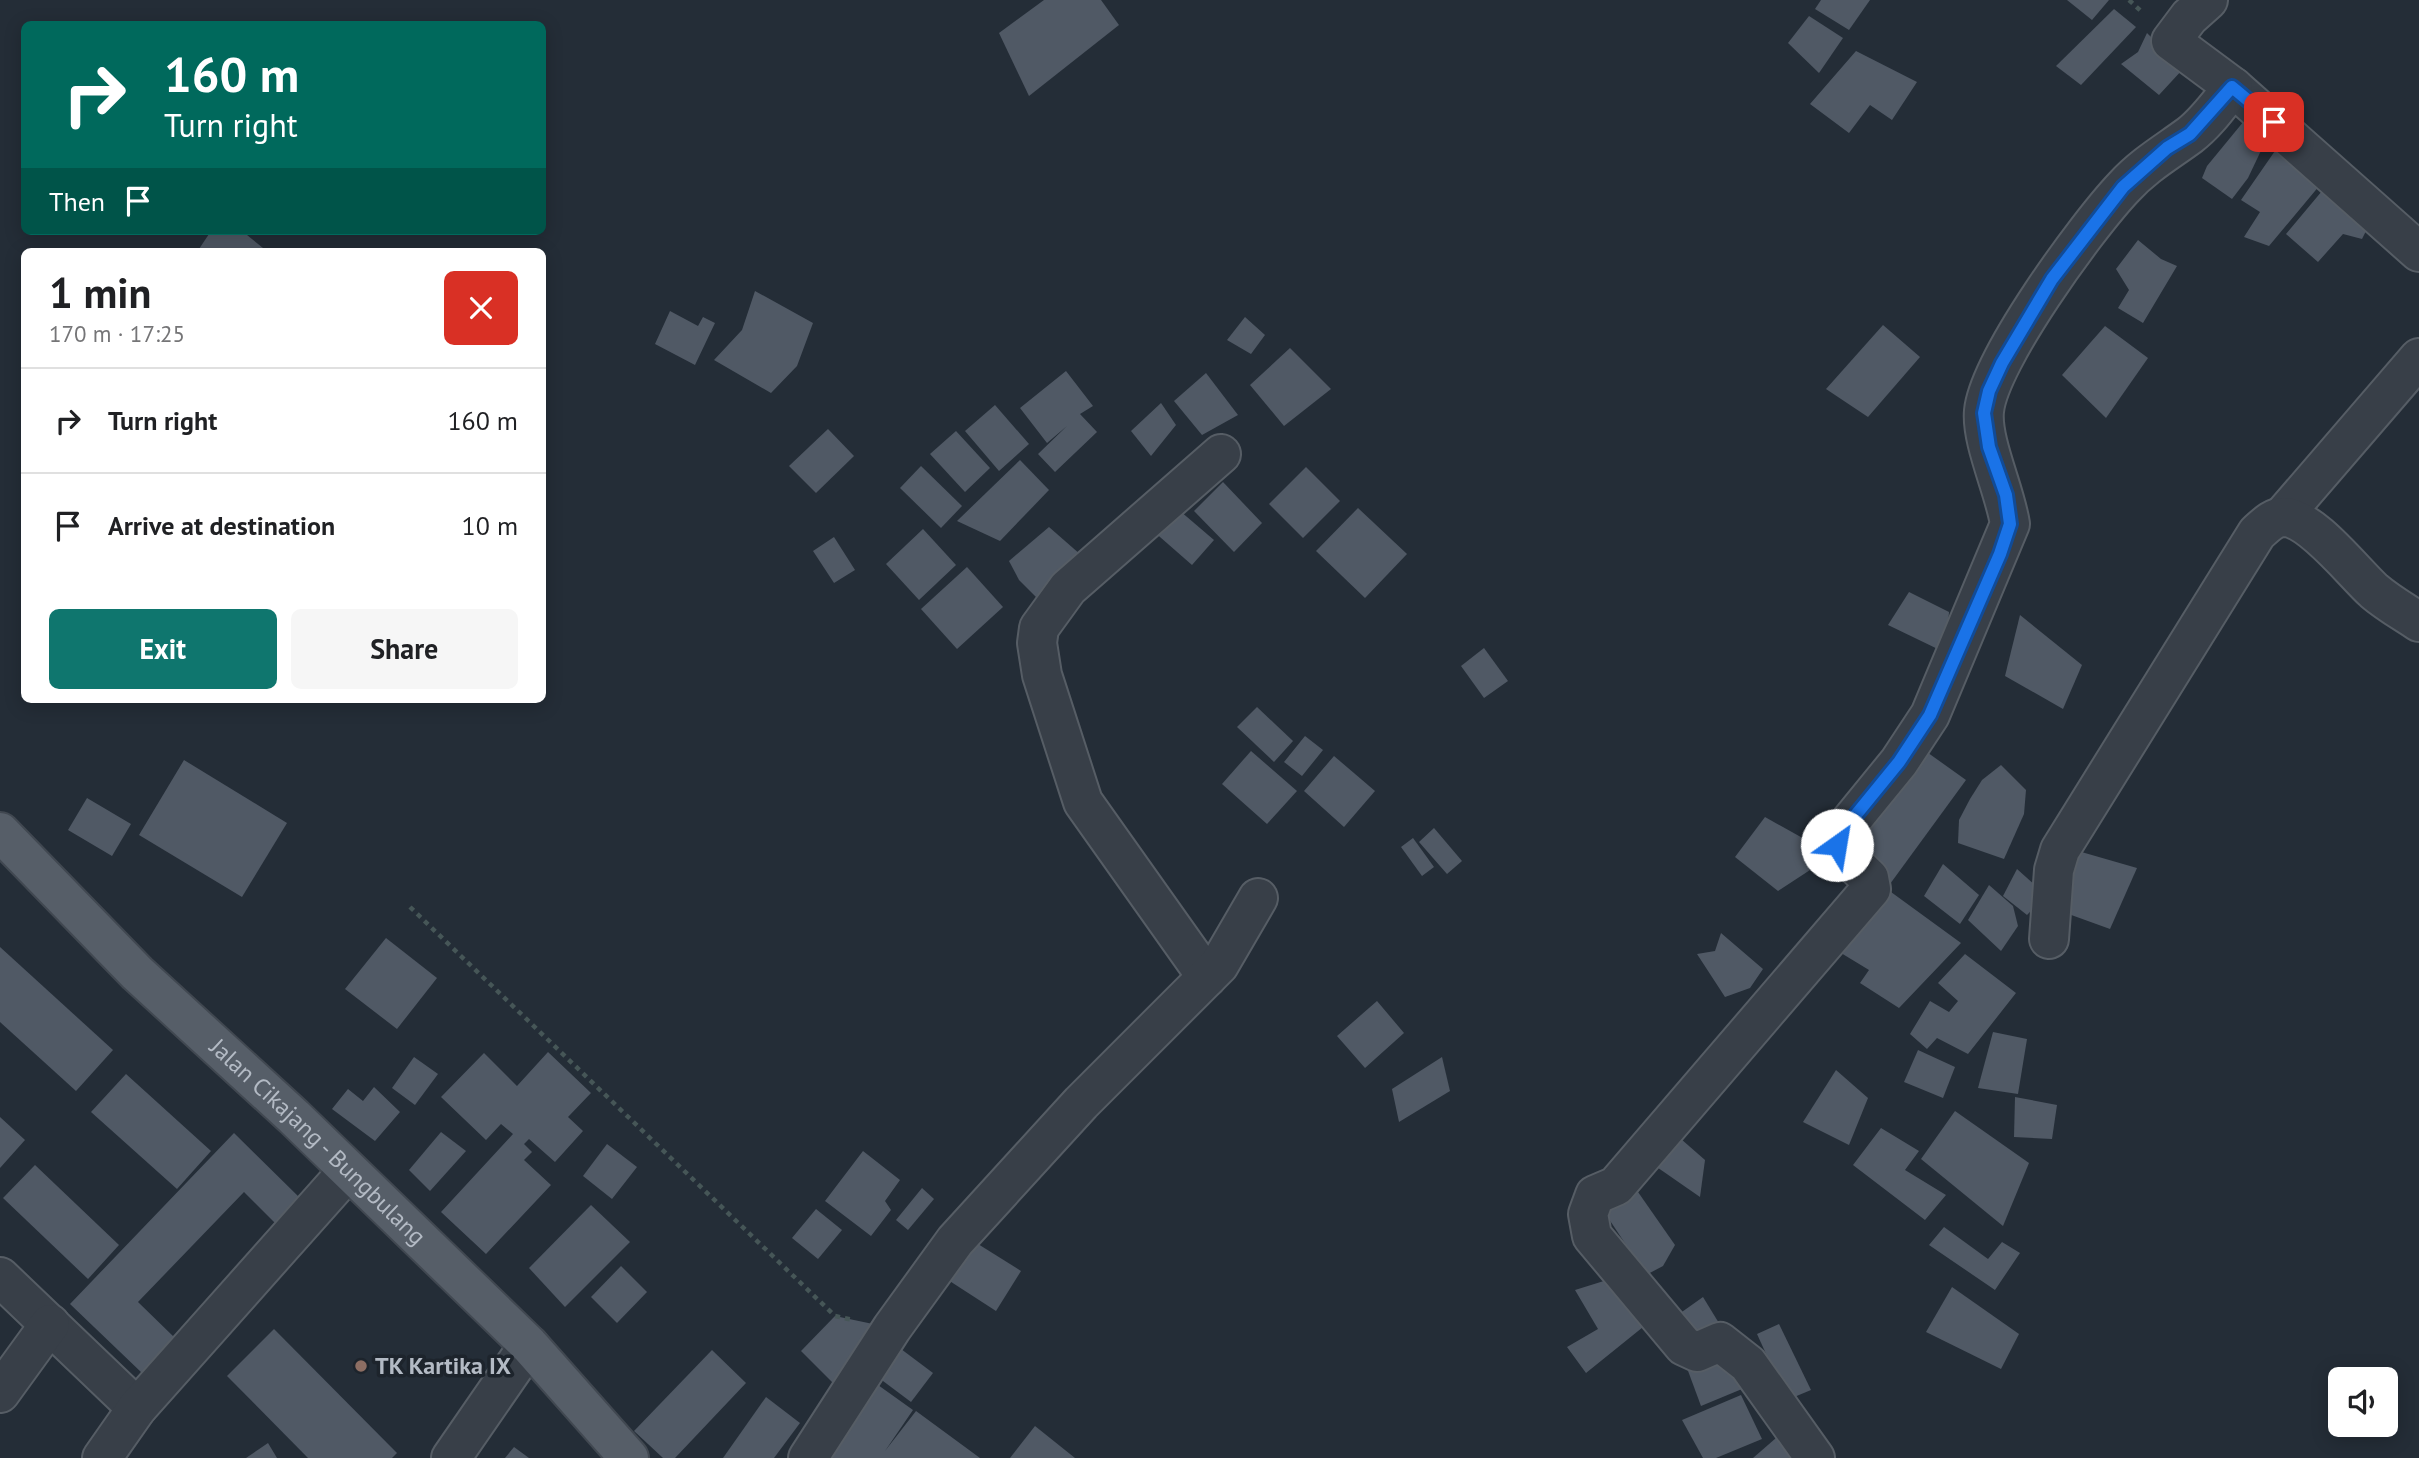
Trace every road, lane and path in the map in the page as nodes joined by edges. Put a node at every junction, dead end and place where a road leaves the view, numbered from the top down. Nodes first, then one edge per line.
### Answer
1 (2129, 0) edge
2 (2208, 0) edge
3 (2143, 12) dead end
4 (2232, 87) junction
5 (2419, 252) edge
6 (2419, 358) edge
7 (1221, 454) dead end
8 (2282, 517) junction
9 (2419, 622) edge
10 (0, 832) edge
11 (1258, 898) dead end
12 (410, 907) dead end
13 (2049, 939) dead end
14 (1207, 977) junction
15 (348, 1171) junction
16 (0, 1277) edge
17 (50, 1324) junction
18 (892, 1328) junction
19 (529, 1345) junction
20 (0, 1392) edge
21 (137, 1408) junction
22 (102, 1458) edge
23 (451, 1458) edge
24 (629, 1458) edge
25 (808, 1458) edge
26 (1815, 1458) edge

1 - 3 path
2 - 4 street
4 - 5 street
4 - 26 street
6 - 8 street
7 - 14 street
8 - 9 street
8 - 13 street
10 - 15 main road, Jalan Cikajang - Bungbulang
11 - 14 street
12 - 18 path
14 - 18 street
15 - 19 main road, Jalan Cikajang - Bungbulang
15 - 21 street
16 - 17 street
17 - 20 street
17 - 21 street
18 - 25 street
19 - 23 street
19 - 24 main road, Jalan Cikajang - Bungbulang
21 - 22 street

